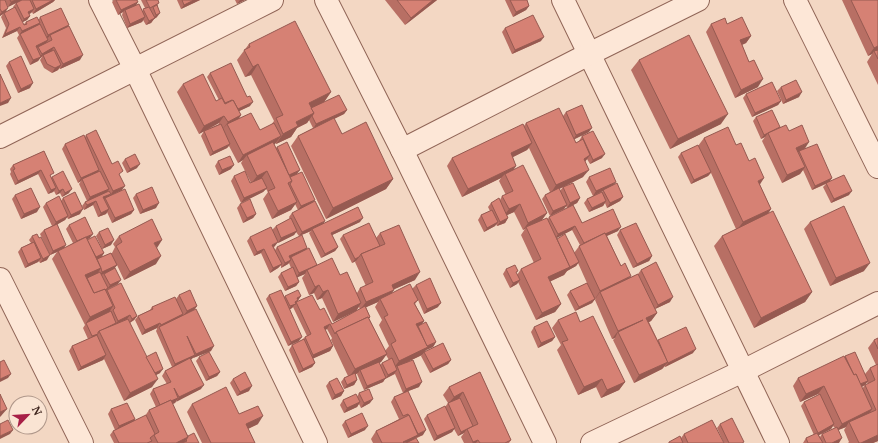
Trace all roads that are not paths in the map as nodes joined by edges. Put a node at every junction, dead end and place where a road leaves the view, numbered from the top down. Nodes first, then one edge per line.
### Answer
1 (100, 0) edge
2 (272, 0) edge
3 (326, 0) edge
4 (563, 0) edge
5 (698, 0) edge
6 (795, 0) edge
7 (589, 54) junction
8 (135, 69) junction
9 (0, 137) edge
10 (402, 150) junction
11 (878, 167) edge
12 (0, 279) edge
13 (878, 303) edge
14 (743, 371) junction
15 (82, 443) edge
16 (316, 443) edge
17 (545, 443) edge
18 (592, 443) edge
19 (778, 443) edge

1 - 8 street
2 - 8 street
3 - 10 street
4 - 7 street
5 - 7 street
6 - 11 street
7 - 10 street
7 - 14 street
8 - 9 street
8 - 16 street
10 - 17 street
12 - 15 street
13 - 14 street
14 - 18 street
14 - 19 street

